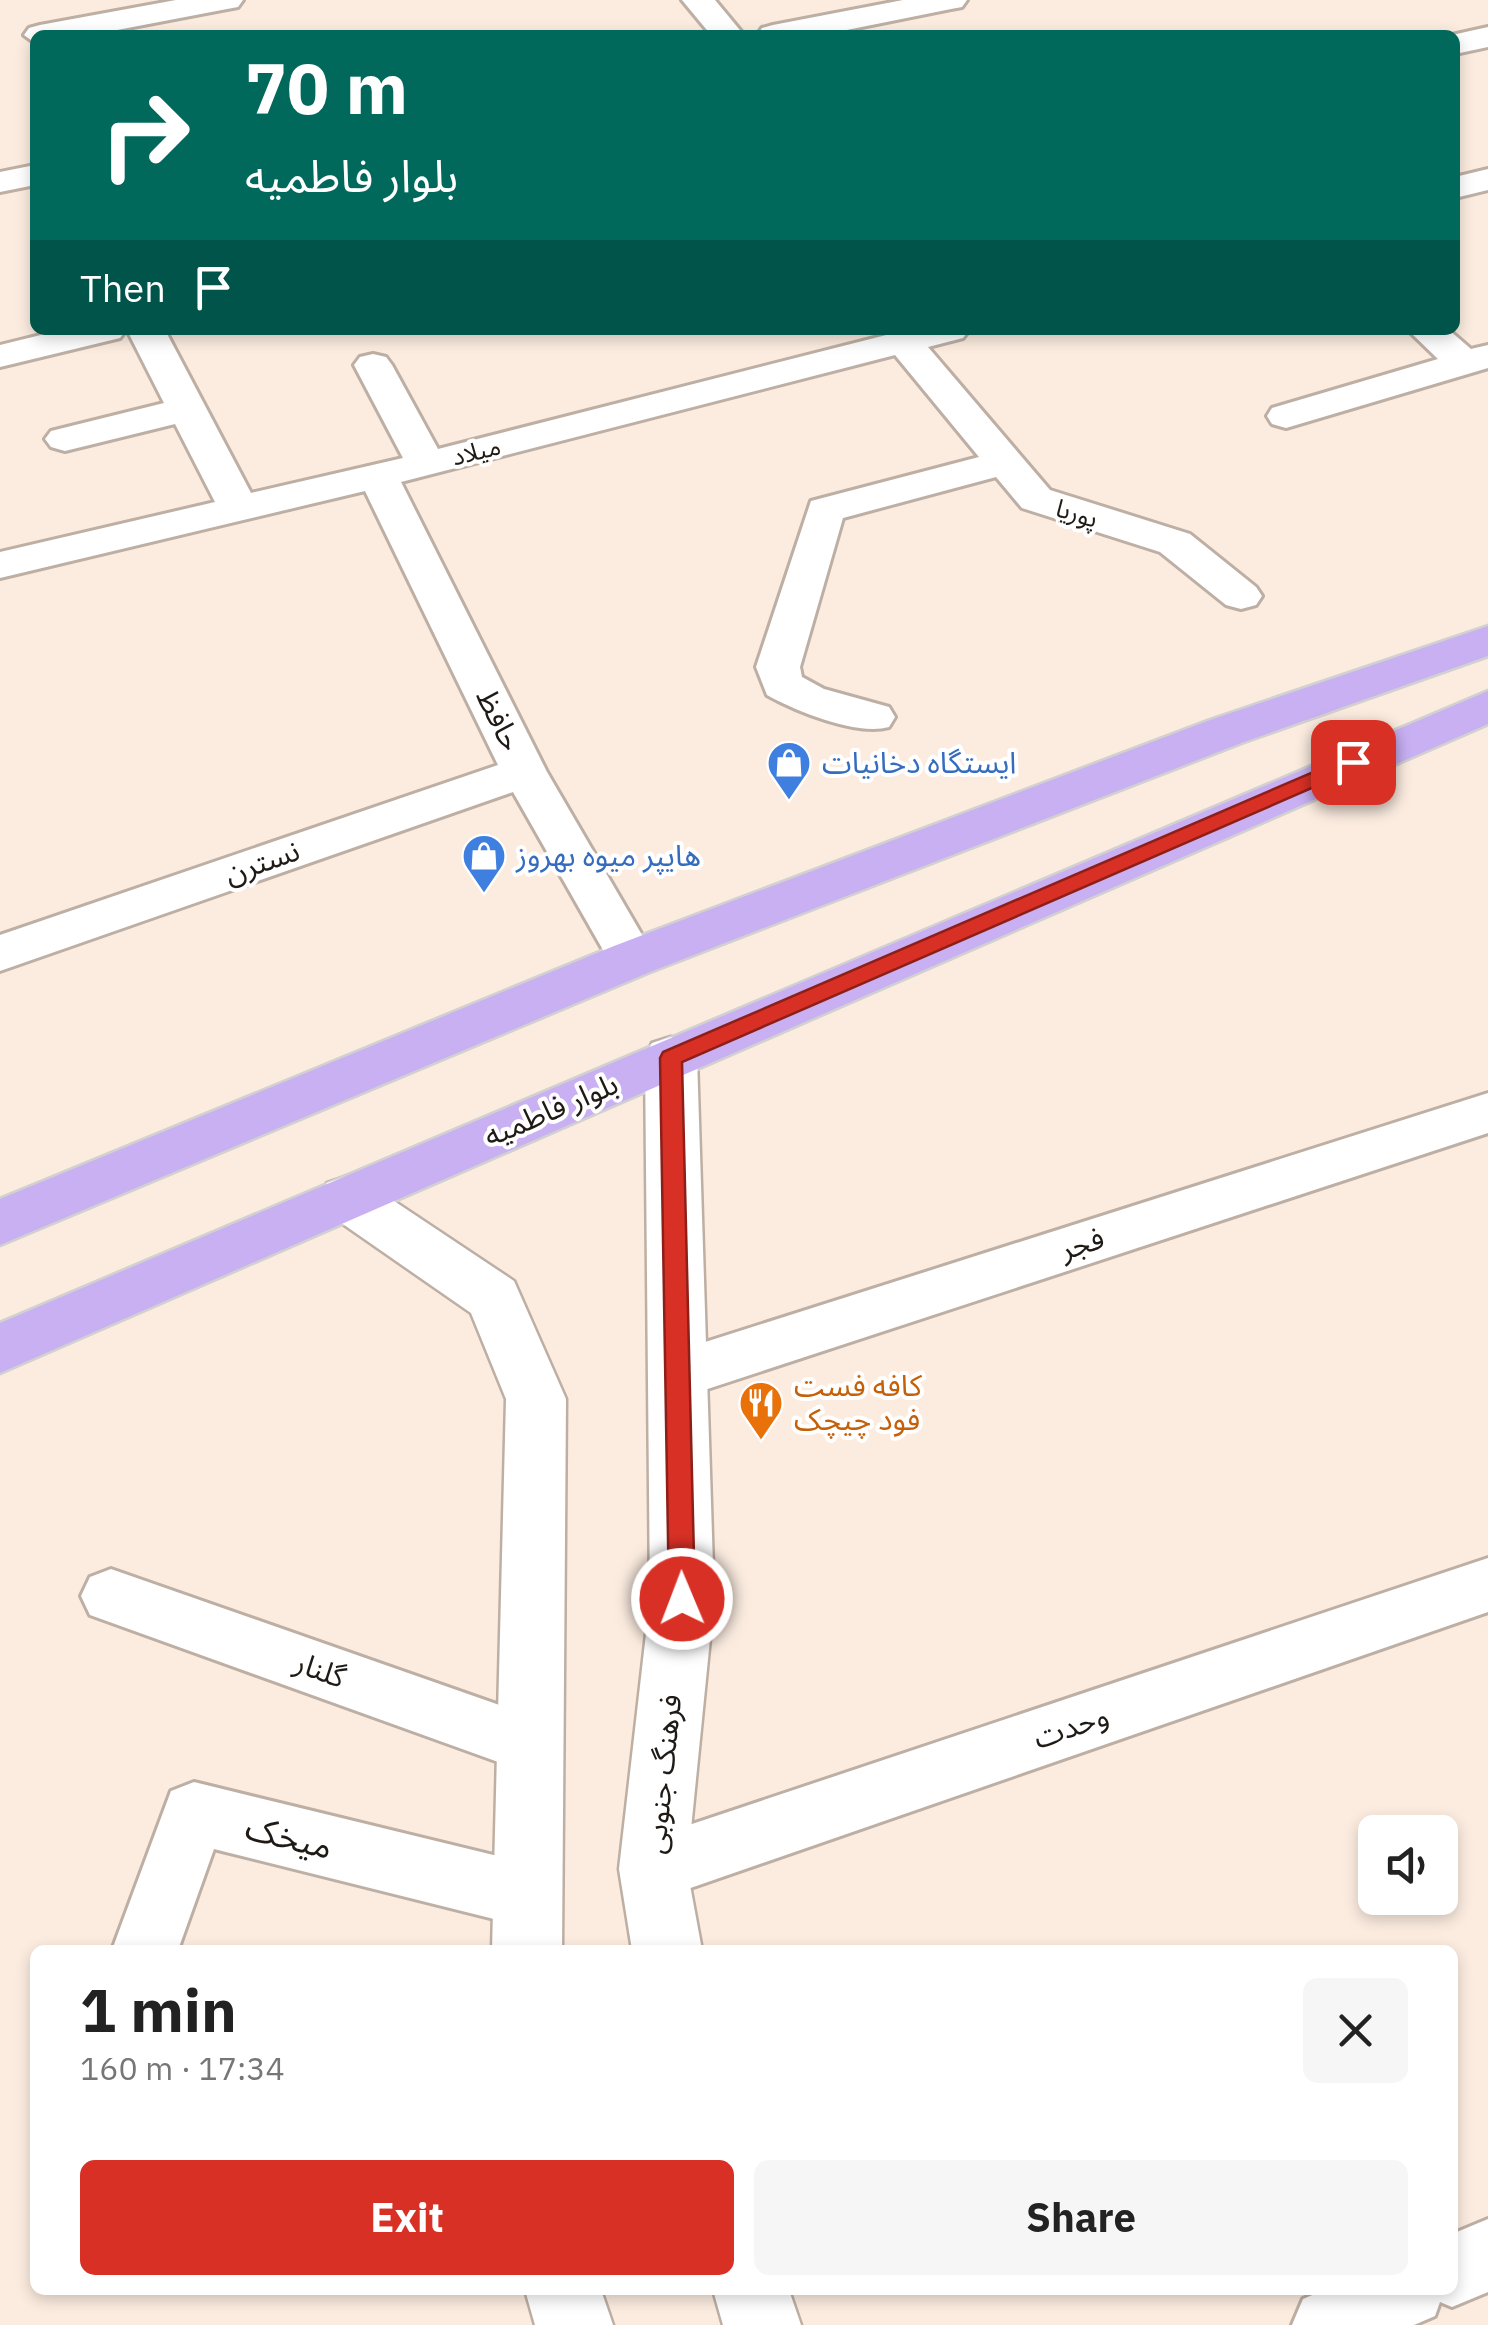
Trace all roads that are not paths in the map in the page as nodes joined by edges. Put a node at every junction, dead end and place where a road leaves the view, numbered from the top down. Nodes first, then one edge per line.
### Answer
1 (227, 0) edge
2 (698, 0) edge
3 (951, 0) edge
4 (68, 30) edge
5 (724, 30) edge
6 (798, 30) edge
7 (1488, 37) edge
8 (1460, 43) edge
9 (30, 177) edge
10 (1488, 179) edge
11 (0, 182) edge
12 (1460, 187) edge
13 (86, 335) edge
14 (149, 335) edge
15 (933, 335) edge
16 (1435, 335) edge
17 (905, 343) junction
18 (0, 356) edge
19 (1476, 360) edge
20 (373, 365) dead end
21 (188, 409) junction
22 (1286, 416) dead end
23 (65, 438) dead end
24 (1005, 462) junction
25 (426, 464) junction
26 (377, 474) junction
27 (238, 508) junction
28 (0, 565) edge
29 (1241, 596) dead end
30 (1488, 640) edge
31 (1488, 706) edge
32 (874, 717) dead end
33 (524, 772) junction
34 (0, 953) edge
35 (632, 959) junction
36 (671, 1058) junction
37 (1488, 1113) edge
38 (347, 1198) junction
39 (0, 1222) edge
40 (0, 1349) edge
41 (677, 1375) junction
42 (1488, 1585) edge
43 (111, 1596) dead end
44 (529, 1744) junction
45 (653, 1869) junction
46 (526, 1922) edge
47 (147, 1945) edge
48 (665, 1945) edge
49 (1488, 2256) edge
50 (1458, 2268) edge
51 (565, 2295) edge
52 (753, 2295) edge
53 (1398, 2295) edge
54 (574, 2325) edge
55 (762, 2325) edge
56 (1329, 2325) edge

1 - 4 street
2 - 5 street
3 - 6 street
7 - 8 street
9 - 11 street
10 - 12 street
13 - 18 street
14 - 21 street
15 - 17 street, میلاد
16 - 19 street
17 - 24 street, پوریا
17 - 25 street, میلاد
19 - 22 street
20 - 25 street
21 - 23 street
21 - 27 street
24 - 29 street, پوریا
24 - 32 street
25 - 26 street, میلاد
26 - 27 street, میلاد
26 - 33 street, حافظ
27 - 28 street, میلاد
30 - 35 highway
31 - 36 highway, بلوار فاطمیه
33 - 34 street, نسترن
33 - 35 street, حافظ
35 - 39 highway
36 - 38 highway, بلوار فاطمیه
36 - 41 street, فرهنگ جنوبی
37 - 41 street, فجر
38 - 40 highway, بلوار فاطمیه
38 - 44 street
41 - 45 street, فرهنگ جنوبی
42 - 45 street, وحدت
43 - 44 street, گلنار
44 - 46 street
45 - 48 street, فرهنگ جنوبی
46 - 47 street, میخک
49 - 50 street
51 - 54 street
52 - 55 street
53 - 56 street

